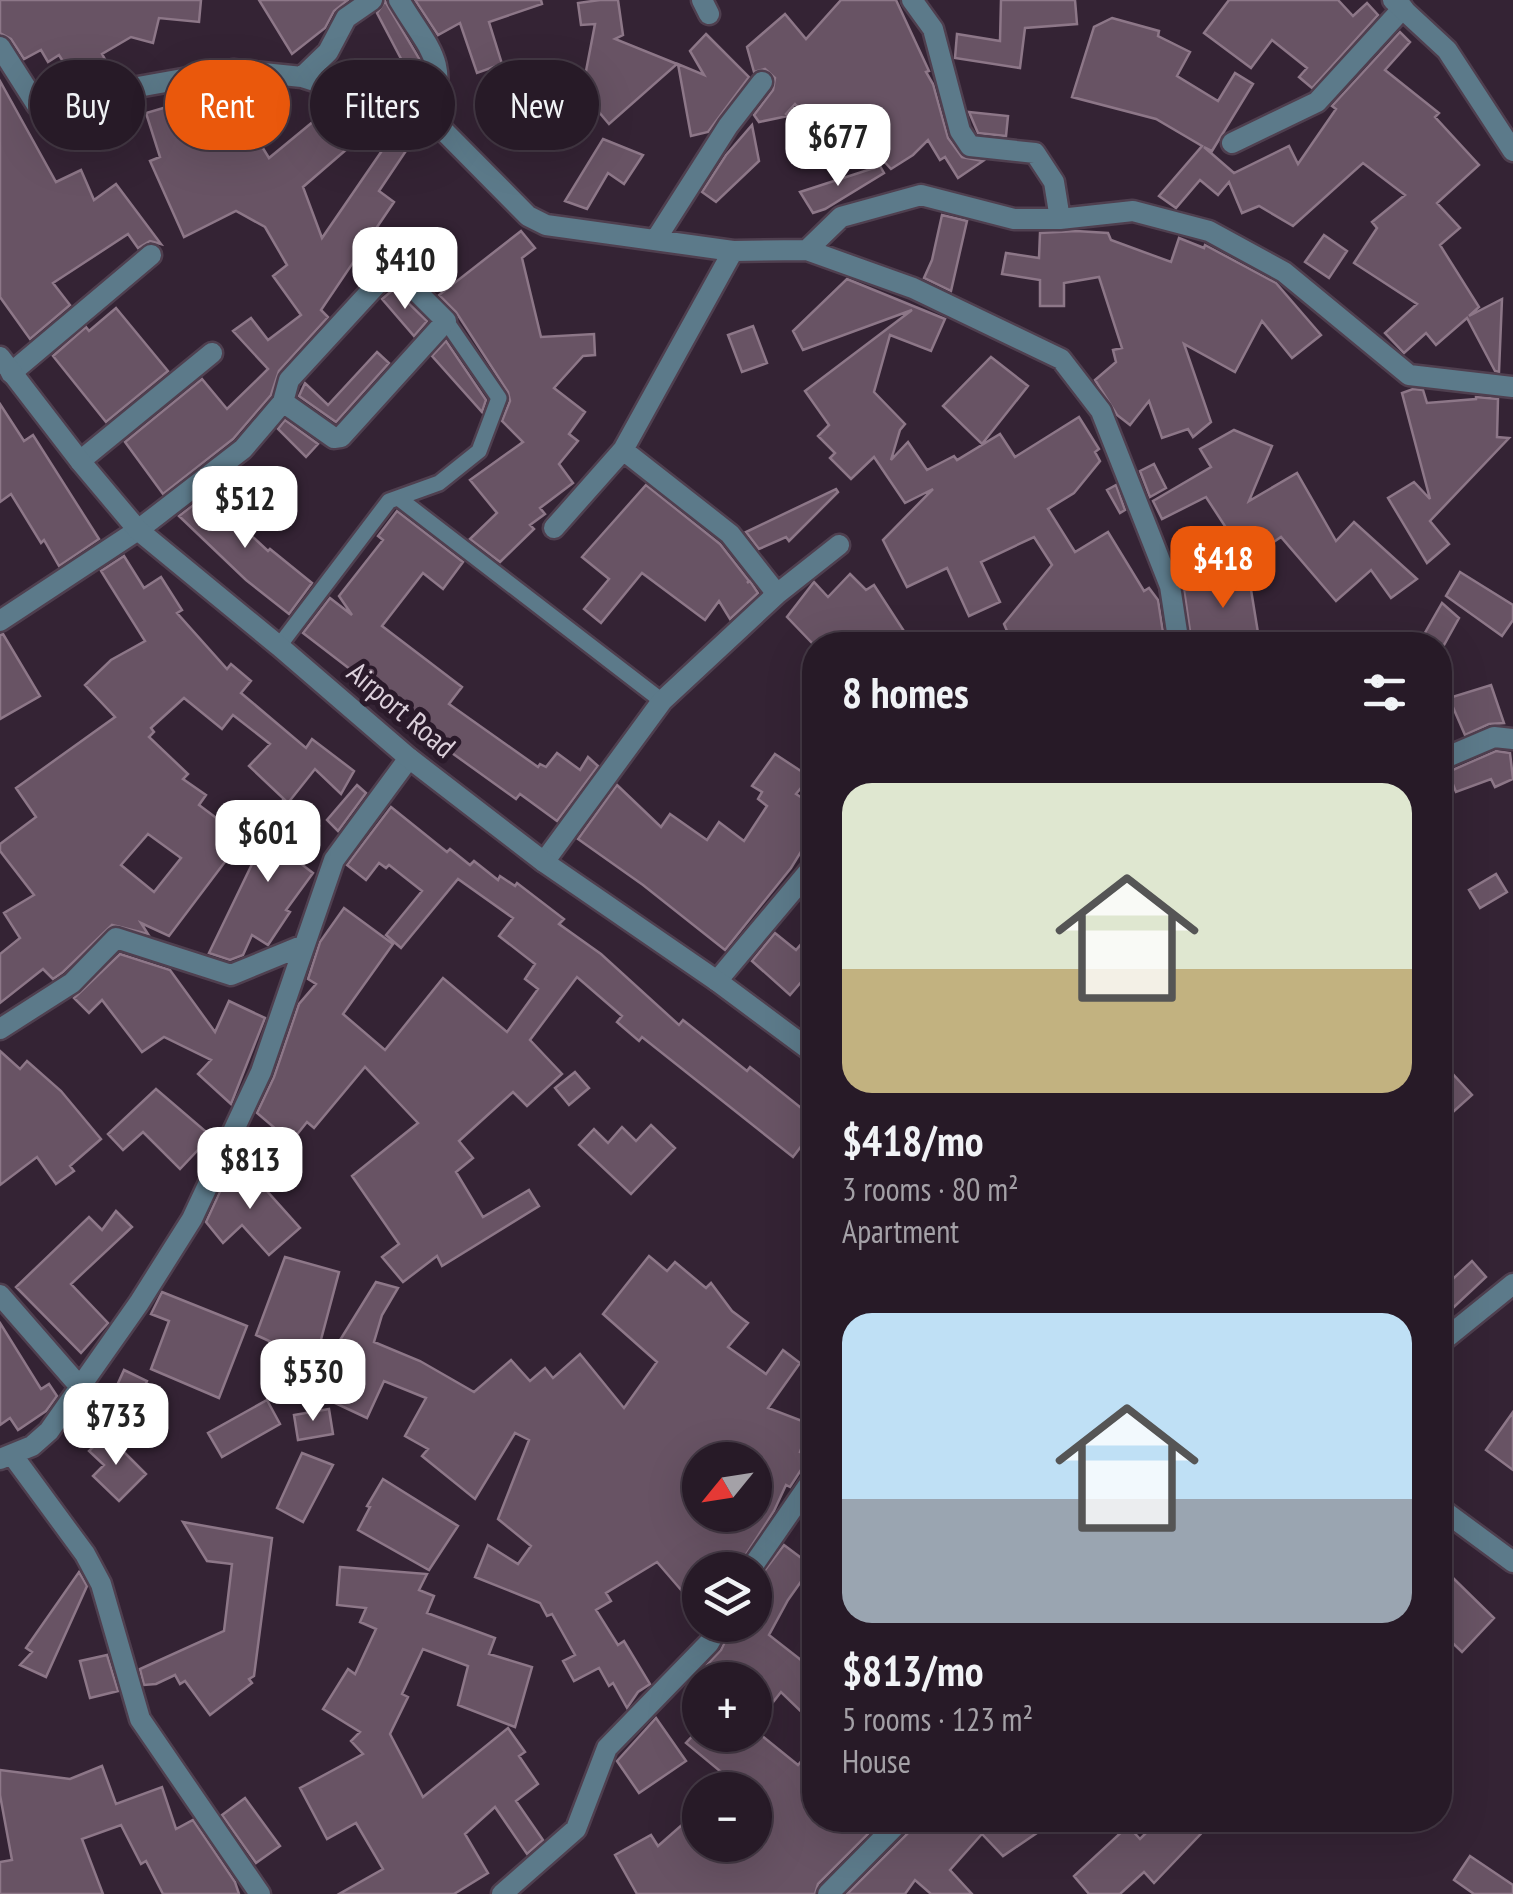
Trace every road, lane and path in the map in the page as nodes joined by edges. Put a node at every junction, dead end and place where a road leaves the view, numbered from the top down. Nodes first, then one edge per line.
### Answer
1 (372, 0) edge
2 (399, 0) edge
3 (912, 0) edge
4 (1398, 4) edge
5 (0, 48) edge
6 (434, 60) edge
7 (302, 77) junction
8 (310, 80) edge
9 (762, 82) dead end
10 (455, 142) edge
11 (1232, 143) dead end
12 (1513, 151) edge
13 (1060, 220) junction
14 (656, 239) junction
15 (807, 250) junction
16 (733, 252) junction
17 (151, 254) dead end
18 (446, 321) junction
19 (212, 353) dead end
20 (6, 365) edge
21 (1513, 387) edge
22 (283, 402) junction
23 (623, 450) junction
24 (80, 462) junction
25 (400, 500) junction
26 (554, 528) dead end
27 (138, 530) junction
28 (839, 545) dead end
29 (777, 594) junction
30 (0, 621) edge
31 (1177, 632) edge
32 (279, 646) junction
33 (662, 702) junction
34 (1513, 739) edge
35 (1452, 755) edge
36 (408, 758) junction
37 (544, 862) junction
38 (802, 880) edge
39 (304, 945) junction
40 (717, 981) junction
41 (0, 1029) edge
42 (802, 1044) edge
43 (1513, 1284) edge
44 (0, 1295) edge
45 (1452, 1332) edge
46 (81, 1388) junction
47 (6, 1457) edge
48 (802, 1495) edge
49 (1452, 1517) edge
50 (762, 1552) edge
51 (1513, 1562) edge
52 (710, 1642) edge
53 (889, 1832) edge
54 (260, 1894) edge
55 (502, 1894) edge
56 (828, 1894) edge

1 - 7 street
2 - 6 street
3 - 13 street
4 - 11 street
4 - 12 street
5 - 7 street
7 - 8 street
9 - 14 street
10 - 14 street
13 - 15 street
13 - 21 street
14 - 16 street
15 - 16 street
15 - 31 street
16 - 23 street
17 - 20 street
18 - 22 street
18 - 22 street
18 - 25 lane
19 - 24 street
20 - 24 street, Airport Road
22 - 27 street
23 - 26 street
23 - 29 street
24 - 27 street, Airport Road
25 - 32 lane
25 - 33 lane
27 - 30 street
27 - 32 street, Airport Road
28 - 29 street
29 - 33 street
32 - 36 street, Airport Road
33 - 37 street
34 - 35 street
36 - 37 street, Airport Road
36 - 39 street
37 - 40 street, Airport Road
38 - 40 street
39 - 41 street
39 - 46 street
40 - 42 street, Airport Road
43 - 45 street
44 - 46 street
46 - 47 street
47 - 54 street
48 - 50 street
49 - 51 street
52 - 55 street
53 - 56 street

